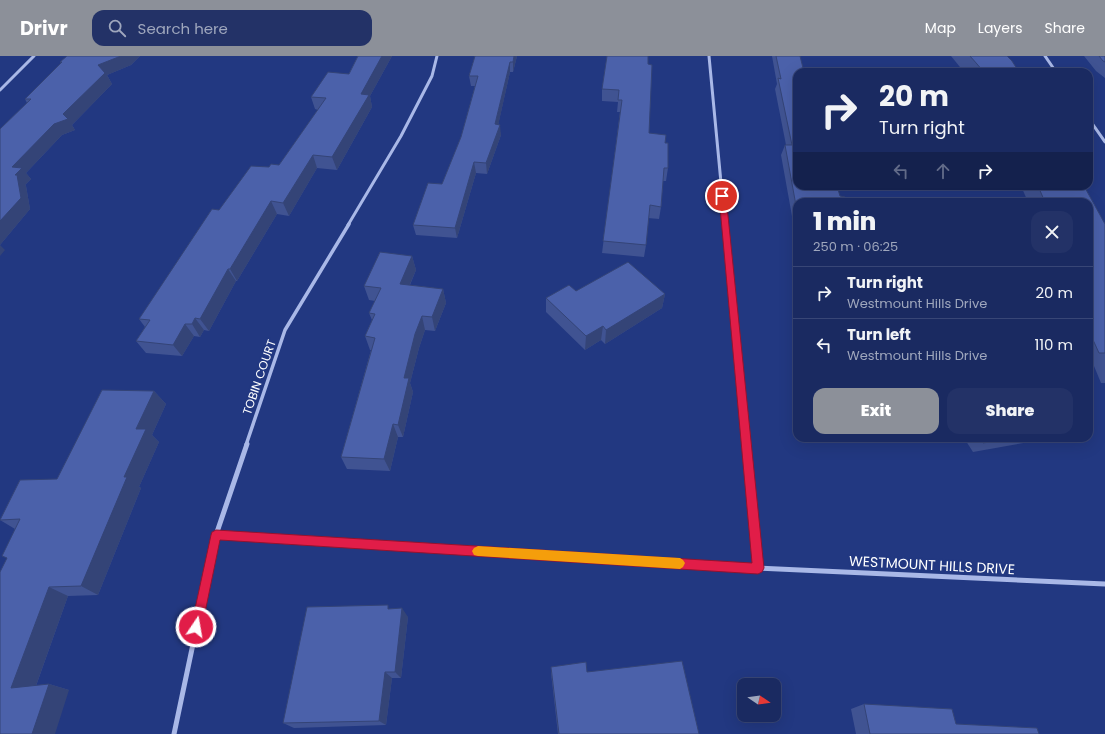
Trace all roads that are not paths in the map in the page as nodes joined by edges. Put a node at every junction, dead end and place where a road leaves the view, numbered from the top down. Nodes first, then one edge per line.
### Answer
1 (34, 56) edge
2 (437, 56) edge
3 (709, 56) edge
4 (1045, 56) edge
5 (1053, 68) edge
6 (0, 90) edge
7 (1093, 125) edge
8 (1105, 142) edge
9 (216, 535) junction
10 (758, 568) junction
11 (1105, 584) edge
12 (174, 734) edge

1 - 6 street
2 - 9 street, TOBIN COURT
3 - 10 street
4 - 5 street
7 - 8 street
9 - 10 street, WESTMOUNT HILLS DRIVE
9 - 12 street, TOBIN COURT
10 - 11 street, WESTMOUNT HILLS DRIVE

